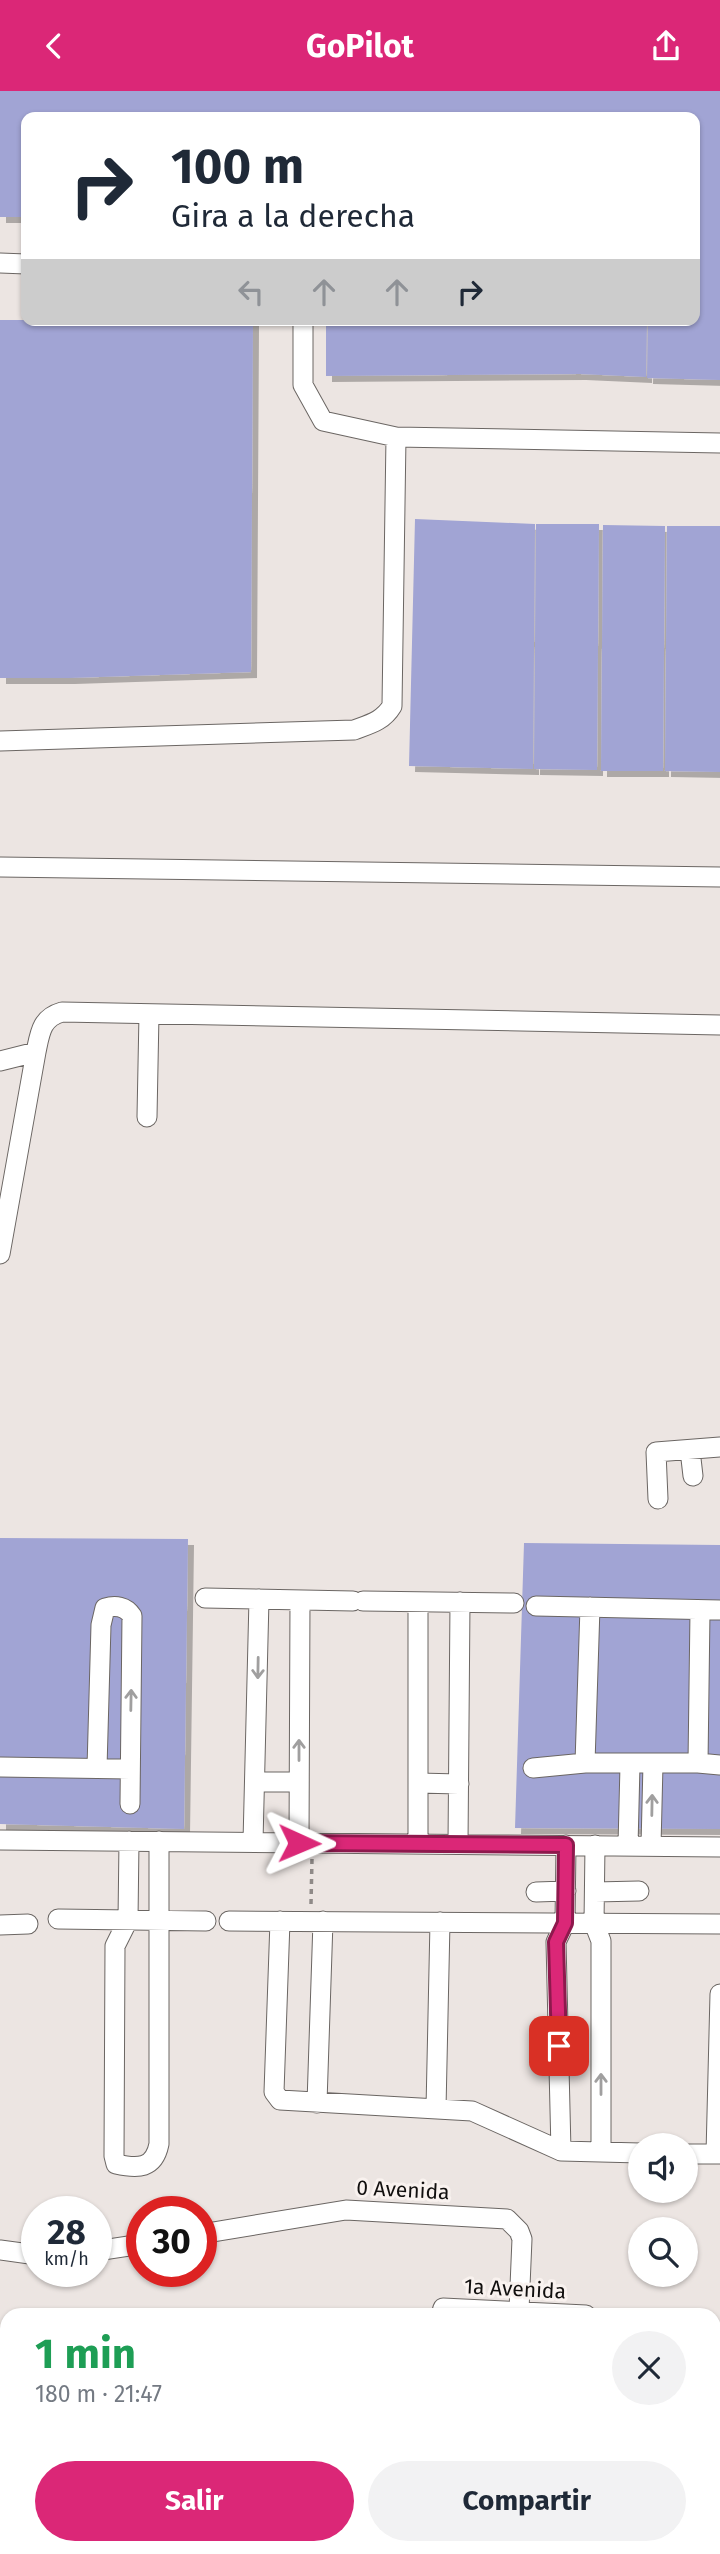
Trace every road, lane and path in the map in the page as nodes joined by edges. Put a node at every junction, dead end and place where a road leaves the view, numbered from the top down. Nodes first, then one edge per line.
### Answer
1 (0, 263) edge
2 (21, 264) edge
3 (303, 326) edge
4 (396, 437) junction
5 (720, 443) edge
6 (0, 741) edge
7 (0, 867) edge
8 (720, 877) edge
9 (149, 1014) junction
10 (720, 1025) edge
11 (36, 1052) junction
12 (0, 1061) edge
13 (147, 1117) dead end
14 (0, 1254) edge
15 (720, 1447) edge
16 (690, 1450) junction
17 (693, 1476) dead end
18 (658, 1499) dead end
19 (205, 1598) dead end
20 (259, 1599) junction
21 (300, 1600) junction
22 (418, 1602) junction
23 (460, 1602) junction
24 (514, 1603) dead end
25 (536, 1606) dead end
26 (590, 1607) junction
27 (710, 1611) edge
28 (585, 1763) junction
29 (698, 1763) junction
30 (653, 1764) junction
31 (630, 1765) junction
32 (720, 1765) edge
33 (0, 1767) edge
34 (97, 1768) junction
35 (533, 1768) dead end
36 (130, 1769) junction
37 (255, 1782) junction
38 (299, 1782) junction
39 (418, 1783) junction
40 (458, 1784) junction
41 (130, 1804) dead end
42 (0, 1840) edge
43 (130, 1841) junction
44 (159, 1842) junction
45 (253, 1842) junction
46 (306, 1843) junction
47 (418, 1844) junction
48 (458, 1844) junction
49 (566, 1845) junction
50 (595, 1845) junction
51 (628, 1846) junction
52 (651, 1846) junction
53 (720, 1847) edge
54 (566, 1891) junction
55 (639, 1891) dead end
56 (536, 1892) dead end
57 (595, 1892) junction
58 (58, 1919) dead end
59 (128, 1920) junction
60 (158, 1920) junction
61 (206, 1920) dead end
62 (229, 1921) dead end
63 (280, 1921) junction
64 (317, 1921) junction
65 (440, 1922) junction
66 (565, 1923) junction
67 (594, 1923) junction
68 (28, 1924) dead end
69 (720, 1924) edge
70 (0, 1925) edge
71 (720, 1994) edge
72 (317, 2103) junction
73 (436, 2109) junction
74 (561, 2151) junction
75 (601, 2152) junction
76 (628, 2153) edge
77 (698, 2154) edge
78 (718, 2154) edge
79 (217, 2231) edge
80 (0, 2250) edge
81 (21, 2253) edge
82 (519, 2308) edge

1 - 2 street
3 - 4 street
4 - 5 street
4 - 6 street
7 - 8 street
9 - 10 street
9 - 11 street
9 - 13 street
11 - 12 street
11 - 14 street
15 - 16 street
16 - 17 street
16 - 18 street
19 - 20 street
20 - 21 street
20 -> 37 street
21 - 22 street
38 -> 21 street
22 - 23 street
22 - 39 street
23 - 24 street
23 - 40 street
25 - 26 street
26 - 27 street
26 - 28 street
27 - 29 street
28 - 31 street
28 - 35 street
29 - 30 street
29 - 32 street
30 - 31 street
52 -> 30 street
31 - 51 street
33 - 34 street
34 - 36 street
36 -> 34 street
36 - 41 street
37 - 38 street
37 - 45 street
38 - 46 street
39 - 40 street
39 - 47 street
40 - 48 street
42 - 43 street
43 - 44 street
43 - 59 street
44 - 45 street
44 - 60 street
45 - 46 street
46 - 47 street
46 - 64 path
47 - 48 street
48 - 49 street
49 - 50 street
49 - 54 street
50 - 51 street
50 - 57 street
51 - 52 street
52 - 53 street
54 - 56 street
54 - 66 street
55 - 57 street
57 - 67 street
58 - 59 street
59 - 60 street
59 - 60 street
60 - 61 street
62 - 63 street
63 - 64 street
63 - 72 street
64 - 65 street
64 - 72 street
65 - 66 street
65 - 73 street
66 - 67 street
66 - 74 street
67 - 69 street
75 -> 67 street
68 - 70 street
71 - 78 street
72 - 73 street
73 - 74 street
74 - 75 street
75 - 76 street
77 - 78 street
79 - 82 street, 0 Avenida
80 - 81 street

